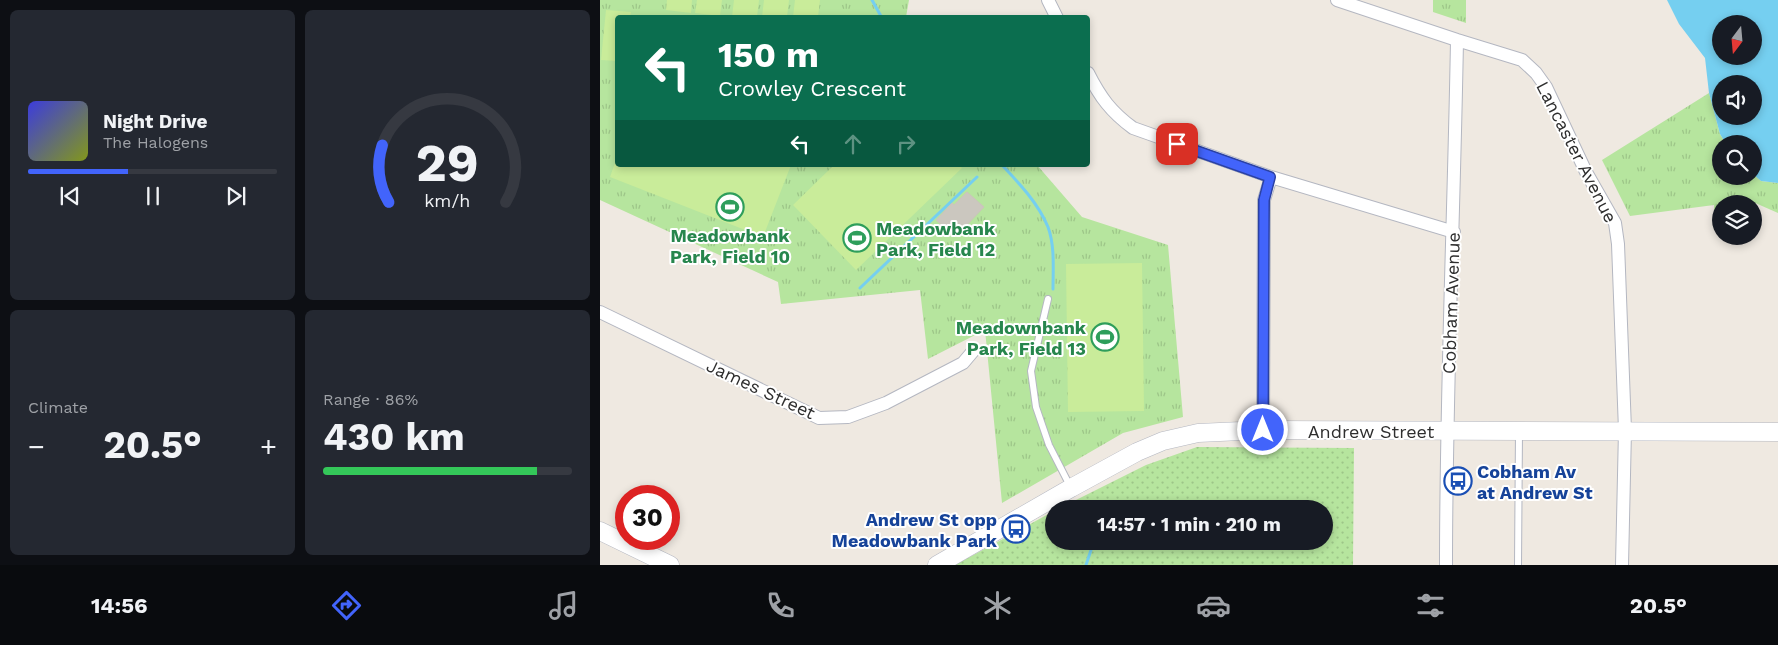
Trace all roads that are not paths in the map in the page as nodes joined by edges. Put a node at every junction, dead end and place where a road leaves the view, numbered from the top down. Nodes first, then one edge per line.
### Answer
1 (1048, 0) edge
2 (1337, 0) edge
3 (1056, 15) edge
4 (1457, 40) junction
5 (1090, 77) edge
6 (1270, 177) junction
7 (1454, 232) junction
8 (1048, 299) dead end
9 (600, 312) edge
10 (974, 350) dead end
11 (1263, 430) junction
12 (1624, 430) junction
13 (1447, 431) junction
14 (1519, 431) junction
15 (1778, 432) edge
16 (1070, 488) junction
17 (600, 531) edge
18 (670, 565) edge
19 (938, 565) edge
20 (1446, 565) edge
21 (1518, 565) edge
22 (1622, 565) edge

1 - 3 street
2 - 4 street, Lancaster Avenue
4 - 7 street, Cobham Avenue
4 - 12 street, Lancaster Avenue
5 - 6 street
6 - 7 street
6 - 11 street
7 - 13 street, Cobham Avenue
8 - 16 lane
9 - 10 street, James Street
11 - 13 main road, Andrew Street
11 - 16 main road, Andrew Street
12 - 14 main road, Andrew Street
12 - 15 main road, Andrew Street
12 - 22 street, Lancaster Avenue
13 - 14 main road, Andrew Street
13 - 20 street, Cobham Avenue
14 - 21 lane
16 - 19 main road, Andrew Street
17 - 18 main road

